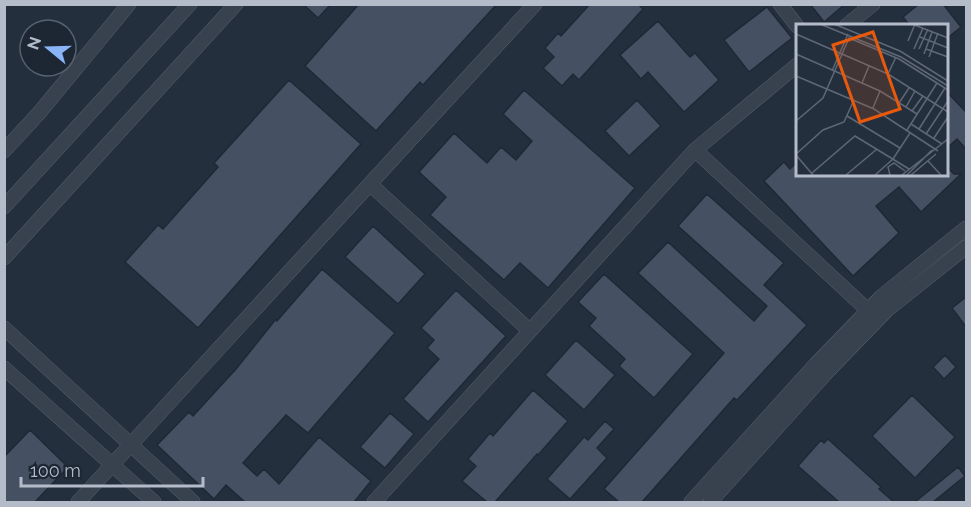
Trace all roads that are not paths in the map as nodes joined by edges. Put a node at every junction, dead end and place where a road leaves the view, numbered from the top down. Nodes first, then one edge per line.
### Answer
1 (129, 4) edge
2 (190, 4) edge
3 (236, 4) edge
4 (535, 4) edge
5 (780, 4) edge
6 (873, 4) edge
7 (848, 24) edge
8 (796, 25) edge
9 (796, 66) edge
10 (695, 150) junction
11 (4, 151) edge
12 (370, 184) junction
13 (4, 207) edge
14 (966, 228) edge
15 (966, 247) edge
16 (4, 258) edge
17 (873, 315) junction
18 (4, 328) edge
19 (530, 331) junction
20 (4, 368) edge
21 (131, 445) junction
22 (112, 465) junction
23 (715, 501) edge
24 (78, 502) edge
25 (154, 502) edge
26 (193, 502) edge
27 (374, 502) edge
28 (691, 502) edge

1 - 11 street
2 - 13 street
3 - 16 street
4 - 12 street
5 - 8 street
6 - 7 street
9 - 10 street
10 - 17 street
10 - 19 street
12 - 19 street
12 - 21 street
14 - 17 street
15 - 17 street
17 - 23 street
17 - 28 street
18 - 21 street
19 - 27 street
20 - 22 street
21 - 22 street
21 - 26 street
22 - 24 street
22 - 25 street

